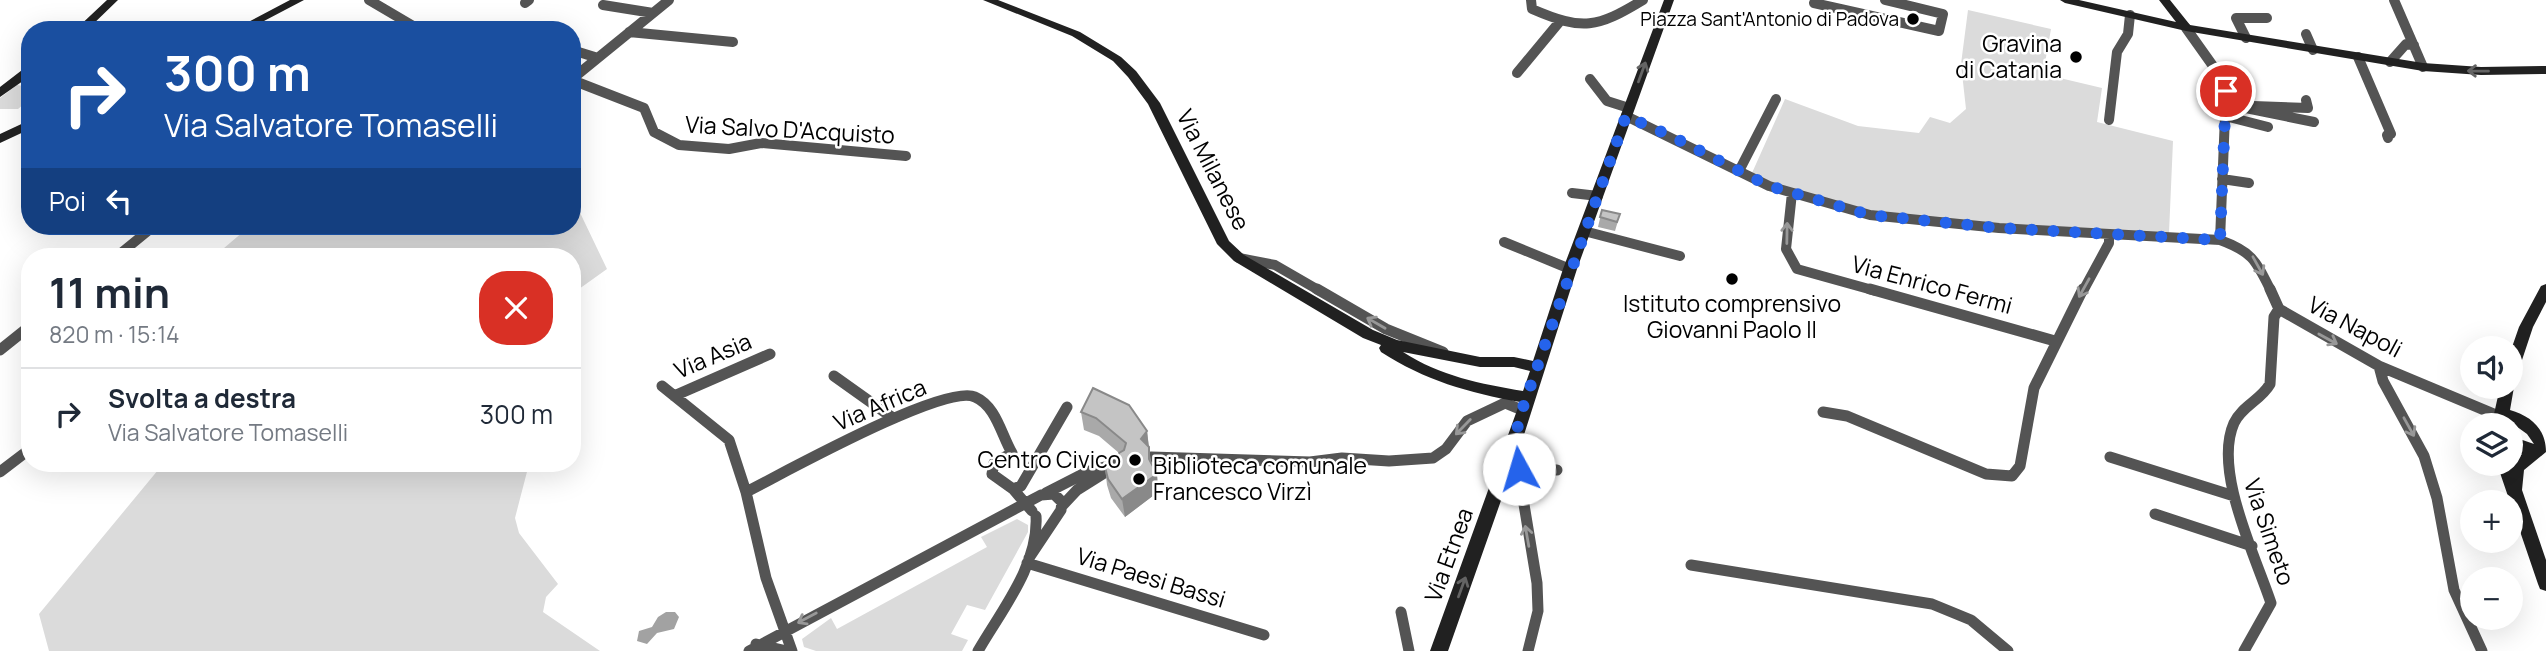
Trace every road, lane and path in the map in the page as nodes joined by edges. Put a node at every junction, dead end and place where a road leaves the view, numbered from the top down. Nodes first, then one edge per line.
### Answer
1 (113, 0) edge
2 (299, 0) edge
3 (369, 0) edge
4 (669, 0) edge
5 (988, 0) edge
6 (1531, 0) edge
7 (1643, 0) edge
8 (1669, 0) edge
9 (1885, 0) edge
10 (2065, 0) edge
11 (2164, 0) edge
12 (2394, 0) edge
13 (1814, 3) edge
14 (603, 5) dead end
15 (653, 13) junction
16 (2130, 15) junction
17 (2267, 18) dead end
18 (1561, 20) junction
19 (90, 21) edge
20 (256, 21) edge
21 (405, 21) edge
22 (2186, 28) junction
23 (629, 32) junction
24 (2306, 34) dead end
25 (2246, 38) junction
26 (733, 42) dead end
27 (2414, 45) junction
28 (2314, 50) junction
29 (581, 53) edge
30 (2358, 57) junction
31 (598, 58) junction
32 (2390, 62) junction
33 (2423, 67) junction
34 (2546, 70) edge
35 (581, 72) edge
36 (1517, 73) dead end
37 (21, 77) edge
38 (1590, 79) dead end
39 (581, 83) edge
40 (0, 93) edge
41 (1776, 99) dead end
42 (2306, 100) dead end
43 (2226, 104) junction
44 (1627, 112) junction
45 (2225, 116) junction
46 (2109, 120) dead end
47 (2314, 122) dead end
48 (2268, 127) dead end
49 (21, 129) edge
50 (2388, 138) dead end
51 (0, 139) edge
52 (906, 156) dead end
53 (1740, 171) junction
54 (2222, 178) junction
55 (2249, 183) dead end
56 (1572, 192) dead end
57 (1791, 193) junction
58 (1598, 196) junction
59 (1584, 232) junction
60 (2109, 234) junction
61 (143, 235) edge
62 (2220, 240) junction
63 (1504, 242) dead end
64 (127, 248) edge
65 (1680, 256) dead end
66 (1238, 258) junction
67 (1570, 269) junction
68 (2546, 289) edge
69 (2279, 309) junction
70 (21, 333) edge
71 (1368, 334) junction
72 (2523, 336) edge
73 (2055, 341) junction
74 (0, 350) edge
75 (770, 354) dead end
76 (1462, 359) junction
77 (2379, 366) junction
78 (1535, 367) junction
79 (834, 376) dead end
80 (662, 386) dead end
81 (674, 396) junction
82 (1502, 398) junction
83 (2514, 399) edge
84 (1524, 403) junction
85 (1067, 407) dead end
86 (1822, 412) dead end
87 (2488, 413) edge
88 (893, 418) junction
89 (2523, 427) edge
90 (1514, 441) junction
91 (2536, 441) edge
92 (21, 456) edge
93 (1152, 457) edge
94 (2110, 457) dead end
95 (1519, 469) junction
96 (1557, 470) dead end
97 (0, 472) edge
98 (1013, 489) junction
99 (2514, 490) edge
100 (746, 492) junction
101 (1045, 494) junction
102 (2234, 496) junction
103 (1031, 508) junction
104 (1059, 511) junction
105 (2155, 514) dead end
106 (2523, 519) edge
107 (2252, 546) junction
108 (1028, 560) junction
109 (1691, 565) dead end
110 (2546, 584) edge
111 (1401, 612) dead end
112 (786, 630) junction
113 (1264, 635) dead end
114 (752, 648) edge
115 (789, 651) edge
116 (978, 651) edge
117 (1409, 651) edge
118 (1439, 651) edge
119 (1528, 651) edge
120 (2008, 651) edge
121 (2244, 651) edge
122 (2482, 651) edge

1 - 19 main road
2 - 20 main road
3 - 21 street
4 - 15 street, Via Salvo D'Acquisto
5 - 66 main road, Via Milanese
6 - 18 street
7 - 18 street
44 -> 8 main road, Via Etnea
9 - 13 street
10 - 16 main road
11 - 22 main road
12 - 27 street
14 - 15 street
15 - 23 street, Via Salvo D'Acquisto
16 - 22 main road
16 - 46 street
17 - 25 street
18 - 36 street
22 - 25 main road
22 - 43 street
23 - 26 street
23 - 31 street, Via Salvo D'Acquisto
24 - 28 street
25 - 28 main road
27 - 32 street
27 - 33 street
28 - 30 main road
29 - 31 street
30 - 32 main road
30 - 50 street
31 - 35 street, Via Salvo D'Acquisto
32 - 33 main road
34 -> 33 main road
37 - 40 main road
38 - 44 street
39 - 52 street, Via Salvo D'Acquisto
41 - 53 street
42 - 43 street
43 - 45 street
43 - 47 street
44 - 53 street
44 - 58 main road, Via Etnea
45 - 48 street
45 - 54 street
49 - 51 main road
53 - 57 street
54 - 55 street
54 - 62 street
56 - 58 street
57 - 60 street
73 -> 57 street, Via Enrico Fermi
58 - 59 main road, Via Etnea
59 - 65 street
59 - 67 main road, Via Etnea
60 - 62 street
60 -> 73 street
61 - 64 street
62 -> 69 street, Via Napoli
63 - 67 street
66 - 71 main road, Via Milanese
76 -> 66 street
67 - 78 main road, Via Etnea
68 - 72 main road
69 -> 77 street, Via Napoli
69 - 102 street, Via Simeto
70 - 74 street
71 - 76 main road, Via Milanese
71 - 82 main road
73 - 86 street
75 - 81 street, Via Asia
76 - 78 main road, Via Milanese
77 - 87 street, Via Napoli
77 -> 122 street
78 - 84 main road, Via Etnea
79 - 88 street
80 - 81 street
81 - 100 street
82 - 84 main road
82 -> 93 street
83 - 91 main road
84 - 90 main road, Via Etnea
85 - 98 street
88 - 98 street, Via Africa
88 - 100 street, Via Africa
89 - 91 main road
90 - 95 street
118 -> 90 main road, Via Etnea
91 - 99 main road
92 - 97 street
94 - 102 street
95 - 96 street
119 -> 95 street
98 - 103 street
100 - 112 street
101 - 103 street
101 - 104 street
101 - 104 street
102 - 107 street, Via Simeto
103 - 104 street
103 - 108 street
103 -> 112 street
104 - 108 street
105 - 107 street
106 - 110 main road
107 - 121 street, Via Simeto
108 - 113 street, Via Paesi Bassi
108 - 116 street
109 - 120 street
111 - 117 street
112 - 114 street
112 - 115 street
114 - 115 street

